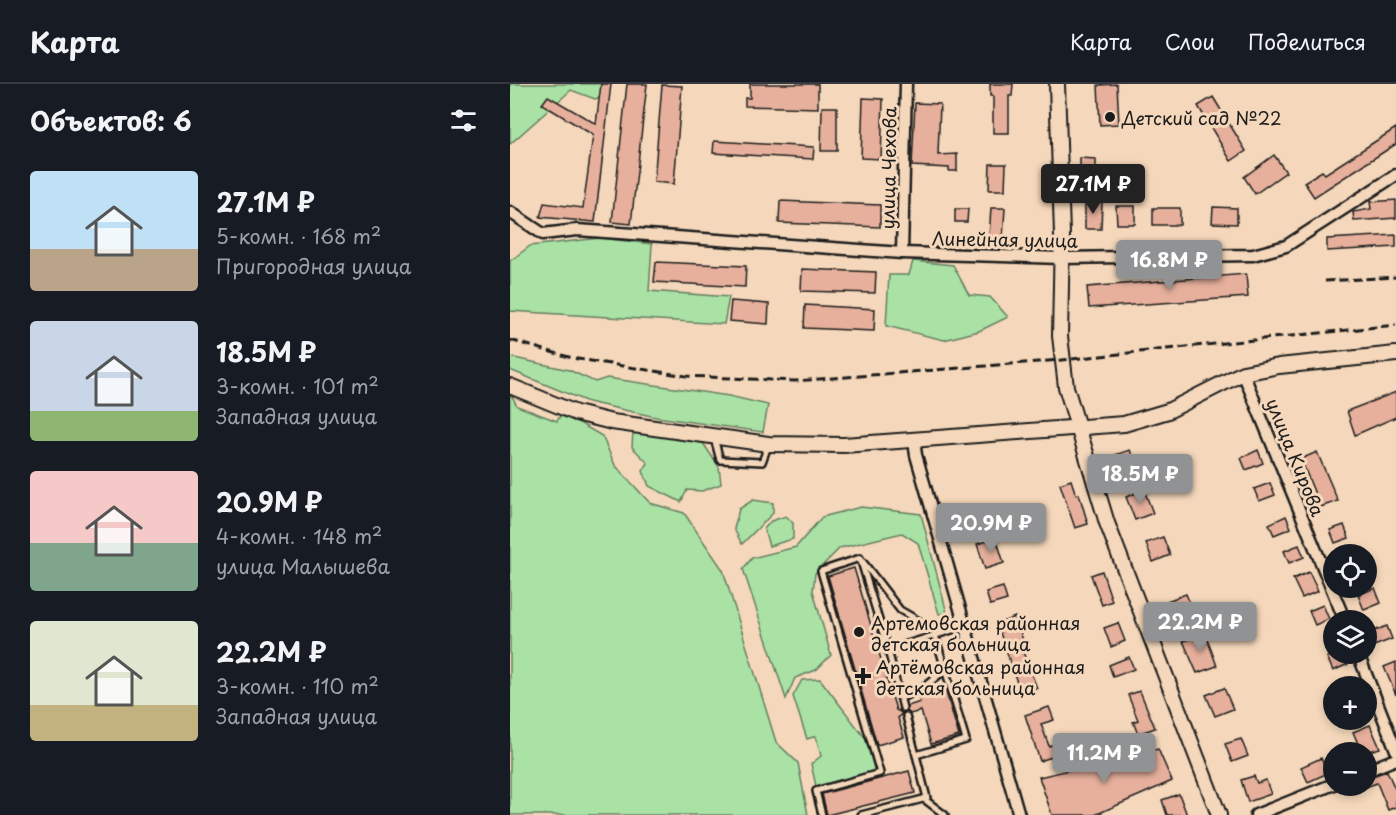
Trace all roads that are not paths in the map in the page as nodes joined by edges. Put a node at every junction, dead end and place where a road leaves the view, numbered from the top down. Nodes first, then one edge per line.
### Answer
1 (906, 84) edge
2 (1057, 84) edge
3 (1396, 175) edge
4 (510, 213) edge
5 (902, 253) junction
6 (1061, 258) junction
7 (1396, 354) edge
8 (1244, 374) junction
9 (510, 386) edge
10 (1077, 428) junction
11 (714, 438) junction
12 (914, 441) junction
13 (768, 444) junction
14 (860, 558) junction
15 (1341, 610) edge
16 (964, 626) junction
17 (938, 634) junction
18 (888, 650) junction
19 (1362, 664) edge
20 (945, 669) junction
21 (901, 698) junction
22 (903, 708) dead end
23 (906, 716) dead end
24 (1396, 750) edge
25 (916, 755) junction
26 (1396, 759) edge
27 (1377, 767) edge
28 (1323, 788) edge
29 (924, 799) junction
30 (822, 815) edge
31 (861, 815) edge
32 (945, 815) edge
33 (1019, 815) edge
34 (1219, 815) edge
35 (1256, 815) edge

1 - 5 street, улица Чехова
2 - 6 main road
3 - 6 street, Линейная улица
4 - 5 street, Линейная улица
5 - 6 street, Линейная улица
6 - 10 main road
7 - 8 main road
8 - 10 main road
8 - 15 street, улица Кирова
9 - 11 main road
10 - 12 main road
10 - 34 main road
11 - 13 main road
11 - 13 lane
12 - 13 main road
12 - 16 street
14 - 17 lane
14 - 18 lane
14 - 30 lane
16 - 17 lane
16 - 33 street
17 - 18 lane
17 - 20 lane
18 - 21 lane
19 - 24 street
20 - 21 lane
20 - 25 lane
21 - 22 lane
23 - 25 lane
25 - 29 lane
26 - 27 street
28 - 35 street
29 - 31 lane
29 - 32 lane

